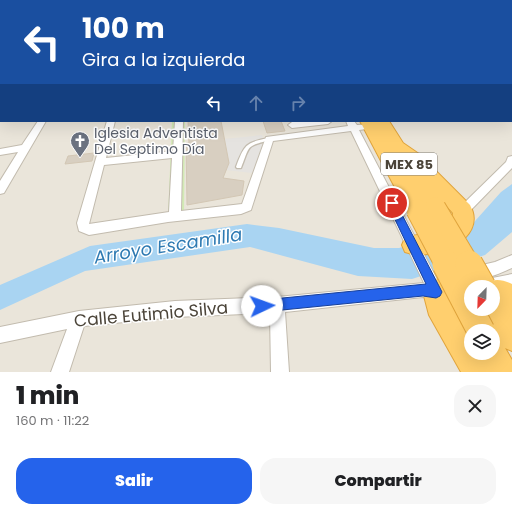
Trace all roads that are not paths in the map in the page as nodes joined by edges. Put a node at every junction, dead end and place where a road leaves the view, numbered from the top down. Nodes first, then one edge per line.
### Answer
1 (41, 122) edge
2 (111, 122) edge
3 (179, 122) edge
4 (310, 122) edge
5 (291, 123) edge
6 (364, 125) edge
7 (296, 136) junction
8 (269, 139) junction
9 (399, 147) junction
10 (26, 148) junction
11 (0, 152) edge
12 (176, 154) junction
13 (100, 162) junction
14 (511, 163) edge
15 (239, 166) dead end
16 (383, 174) joint
17 (0, 190) edge
18 (426, 209) junction
19 (463, 211) junction
20 (175, 216) junction
21 (416, 248) junction
22 (512, 261) edge
23 (477, 280) edge
24 (512, 281) edge
25 (500, 283) edge
26 (464, 288) edge
27 (433, 292) junction
28 (500, 292) edge
29 (464, 296) edge
30 (512, 297) edge
31 (277, 305) junction
32 (500, 316) edge
33 (79, 319) junction
34 (478, 324) edge
35 (0, 335) edge
36 (512, 337) edge
37 (492, 365) edge
38 (60, 372) edge
39 (280, 372) edge

1 - 10 street
2 - 13 street
3 - 12 street
4 - 5 street
5 - 7 street
6 - 7 street
6 - 9 highway, MEX 85
6 - 16 highway, MEX 85
6 - 18 highway, MEX 85
6 - 21 street, MEX 85
7 - 8 street
8 - 15 lane
8 - 20 street
9 - 18 highway, MEX 85
9 - 19 highway, MEX 85
10 - 11 street
10 - 17 street
12 - 13 street
12 - 20 street
13 - 20 street
14 - 19 street
16 - 21 street, MEX 85
18 - 23 highway, MEX 85, bridge
18 - 34 highway, MEX 85, bridge
19 - 21 highway
21 - 27 street, MEX 85
22 - 27 street, Calle Eutimio Silva
24 - 25 street, Calle Eutimio Silva
26 - 27 street, Calle Eutimio Silva
27 - 29 highway
27 - 31 street, Calle Eutimio Silva
27 - 37 highway, MEX 85
28 - 30 highway
31 - 33 street, Calle Eutimio Silva
31 - 39 street
32 - 36 highway
33 - 35 street, Calle Eutimio Silva
33 - 38 street

